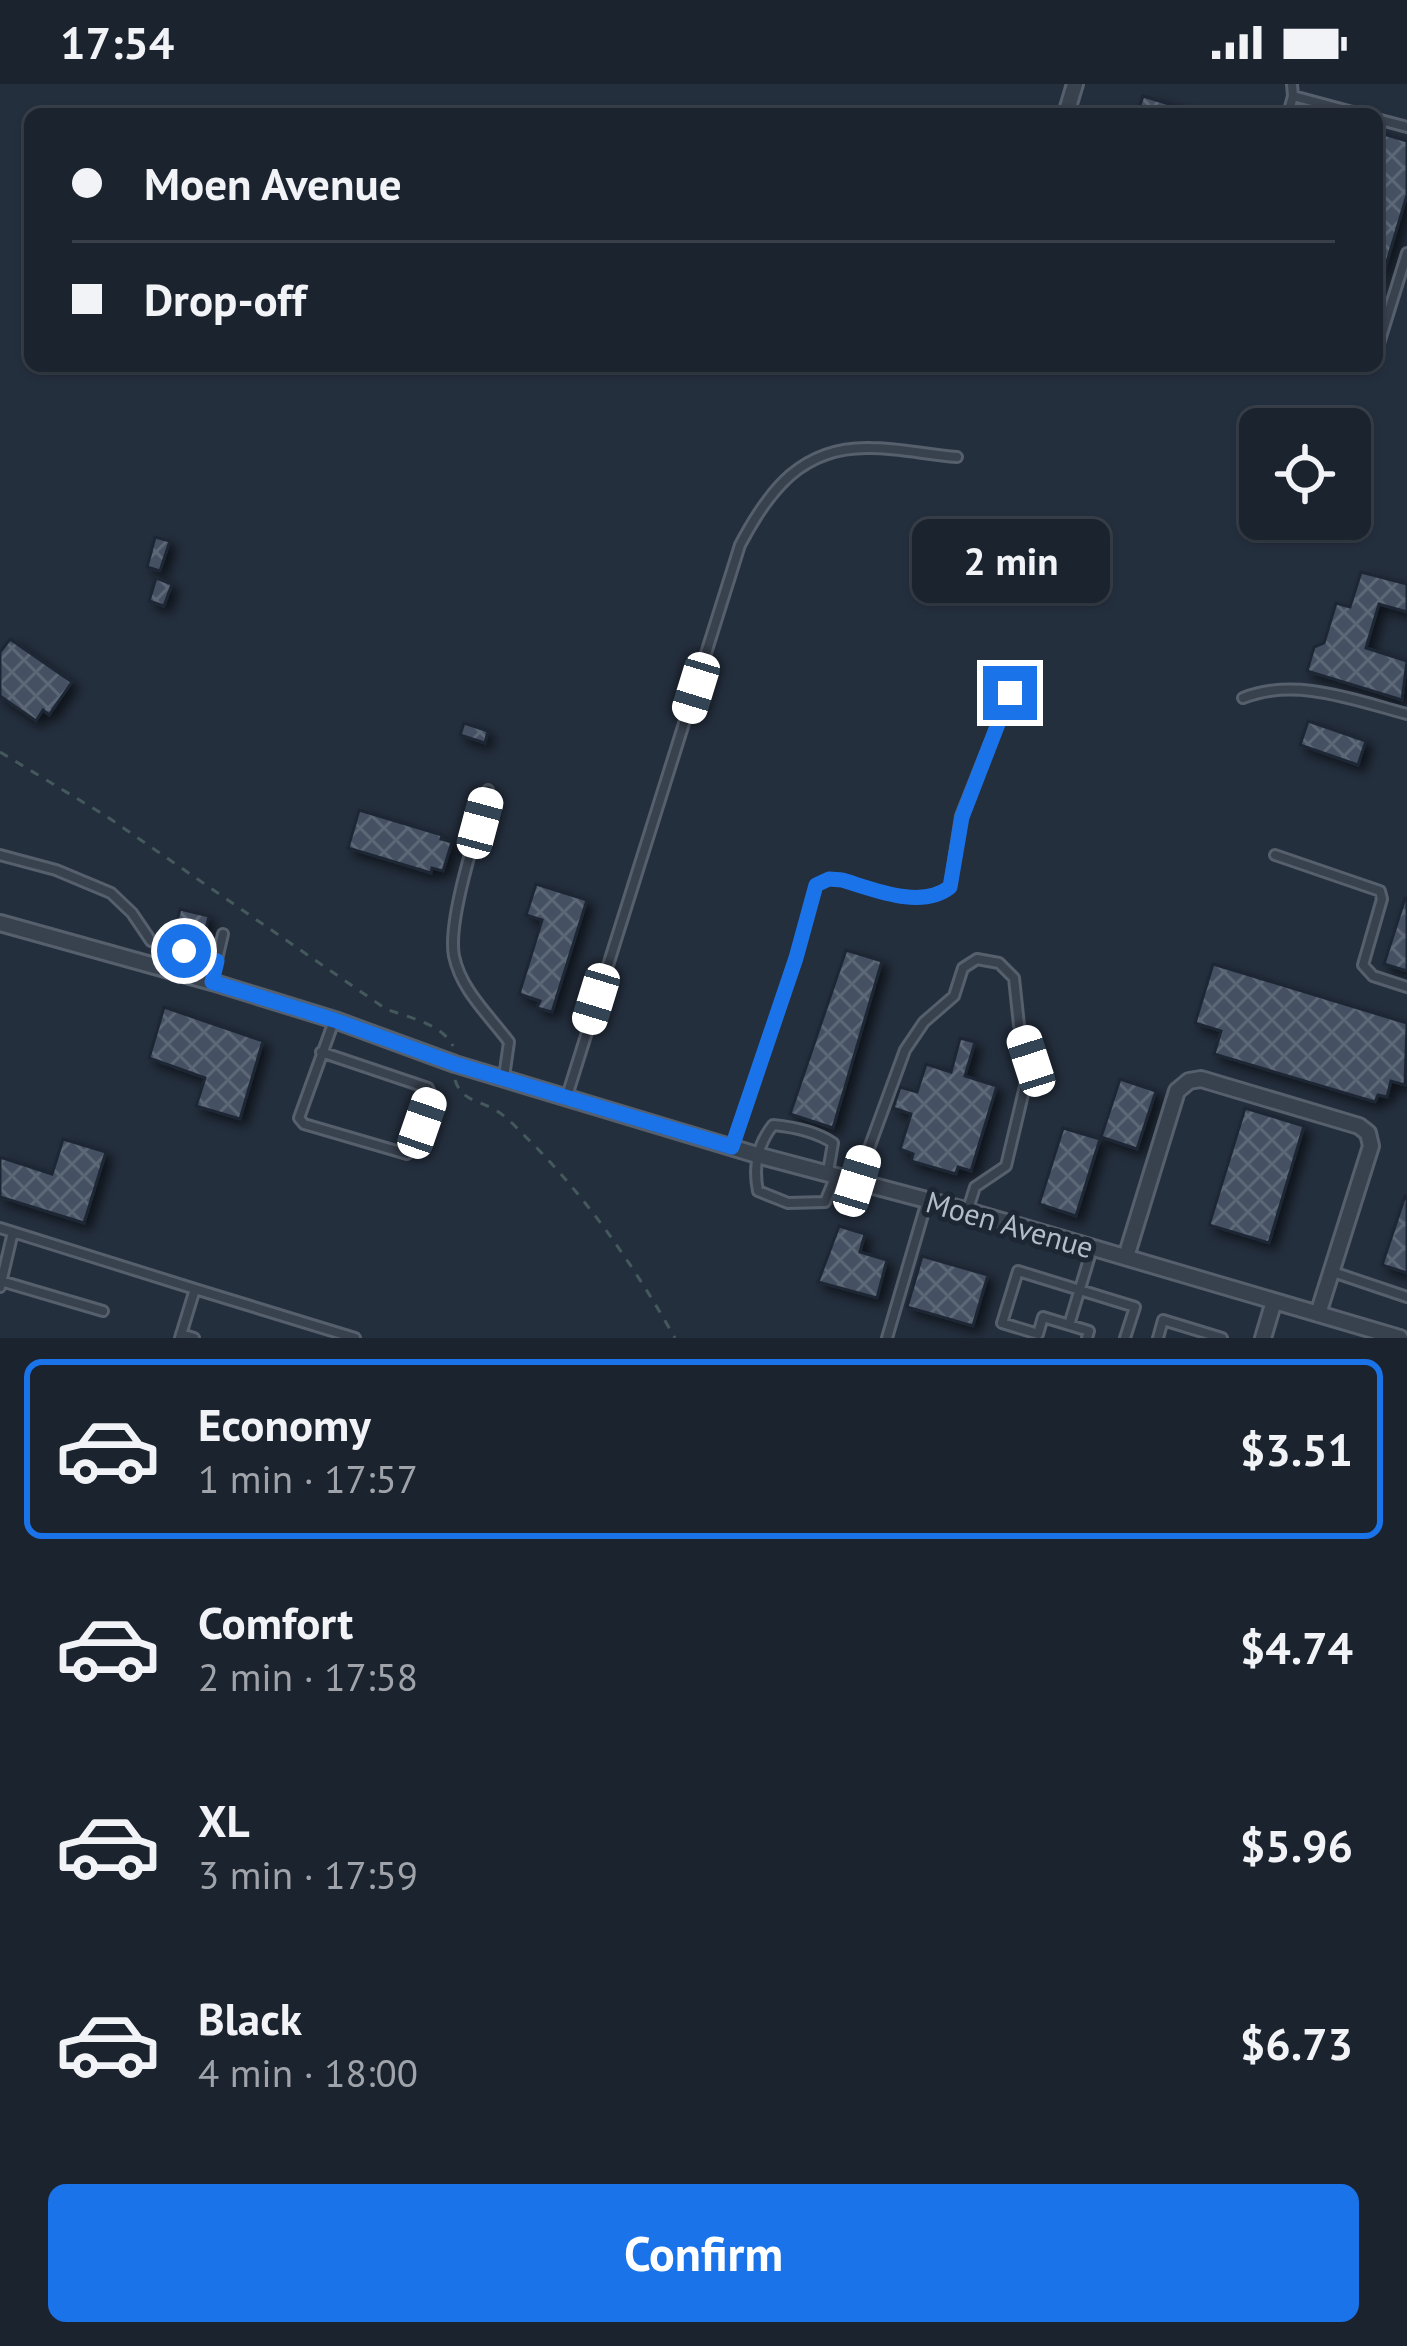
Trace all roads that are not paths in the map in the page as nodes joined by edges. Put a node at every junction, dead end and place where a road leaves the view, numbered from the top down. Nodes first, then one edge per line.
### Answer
1 (1292, 84) edge
2 (1293, 96) junction
3 (1290, 108) edge
4 (1338, 108) edge
5 (1407, 253) edge
6 (1383, 331) edge
7 (957, 457) dead end
8 (1010, 693) dead end
9 (1243, 698) dead end
10 (1407, 714) edge
11 (488, 790) dead end
12 (0, 855) edge
13 (1275, 855) dead end
14 (0, 923) edge
15 (223, 934) dead end
16 (217, 961) junction
17 (212, 982) junction
18 (1407, 987) edge
19 (334, 1020) junction
20 (321, 1052) junction
21 (504, 1078) junction
22 (567, 1097) junction
23 (732, 1147) junction
24 (757, 1155) junction
25 (832, 1175) junction
26 (857, 1181) junction
27 (928, 1200) junction
28 (968, 1211) junction
29 (0, 1228) edge
30 (14, 1232) junction
31 (1093, 1247) junction
32 (1126, 1257) junction
33 (1331, 1272) junction
34 (1, 1284) edge
35 (195, 1289) junction
36 (1080, 1290) junction
37 (1407, 1297) edge
38 (1274, 1301) junction
39 (103, 1311) dead end
40 (1318, 1314) junction
41 (1340, 1321) junction
42 (1069, 1325) junction
43 (180, 1336) edge
44 (194, 1338) edge
45 (355, 1338) edge
46 (887, 1338) edge
47 (1087, 1338) edge
48 (1125, 1338) edge
49 (1158, 1338) edge
50 (1222, 1338) edge
51 (1263, 1338) edge
52 (1334, 1338) edge
53 (1400, 1338) edge

1 - 2 lane
2 - 3 lane
2 - 4 lane
5 - 6 lane
7 - 22 lane
8 - 23 lane
9 - 10 lane
11 - 21 lane
12 - 16 lane
13 - 18 lane
14 - 17 street, Moen Avenue
15 - 16 lane
16 - 17 lane
17 - 19 street, Moen Avenue
19 - 20 lane
19 - 21 street, Moen Avenue
20 - 20 lane
21 - 22 street, Moen Avenue
22 - 23 street, Moen Avenue
23 - 24 street, Moen Avenue
24 - 25 street, Moen Avenue
24 - 25 lane
24 - 25 lane
25 - 26 street, Moen Avenue
26 - 27 street, Moen Avenue
26 - 28 lane
27 - 28 street, Moen Avenue
27 - 46 lane
28 - 31 street, Moen Avenue
29 - 30 lane
30 - 34 lane
30 - 35 lane
31 - 32 street, Moen Avenue
31 - 36 lane
32 - 33 street
32 - 38 street, Moen Avenue
33 - 37 lane
33 - 40 street
34 - 39 lane
35 - 43 lane
35 - 45 lane
36 - 42 lane
36 - 42 lane
36 - 48 lane
38 - 40 street, Moen Avenue
38 - 51 street
40 - 41 street, Moen Avenue
41 - 52 lane
41 - 53 street, Moen Avenue
42 - 47 lane
43 - 44 lane
49 - 50 lane

